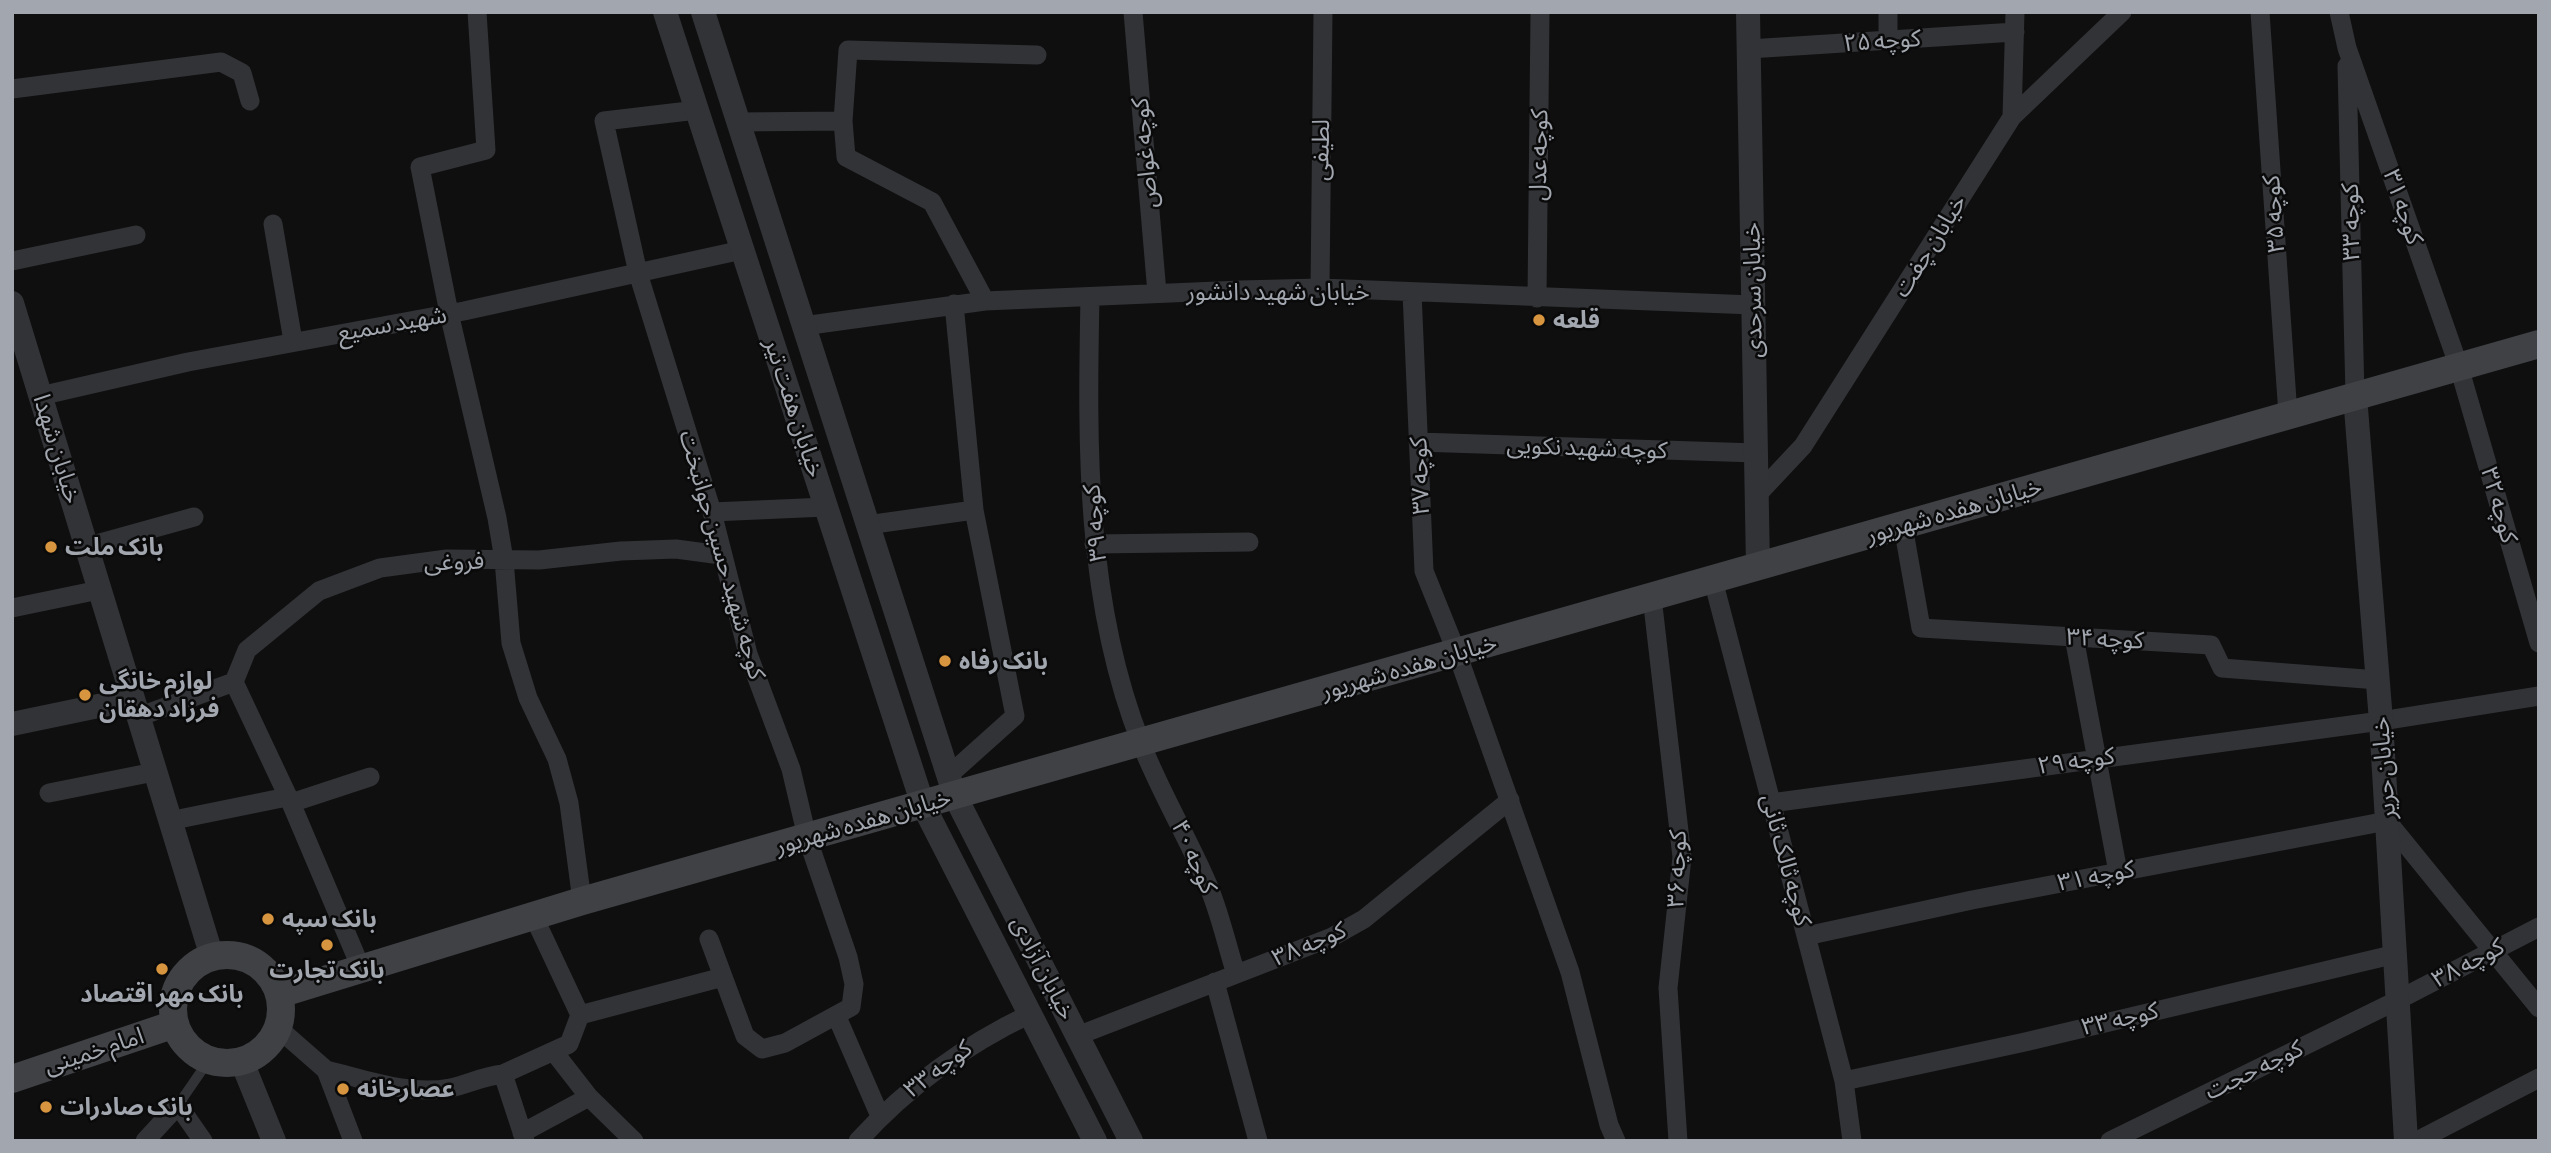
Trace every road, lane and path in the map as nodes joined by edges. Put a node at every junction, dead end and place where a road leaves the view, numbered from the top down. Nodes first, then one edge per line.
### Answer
1 (477, 12) edge
2 (665, 12) edge
3 (703, 12) edge
4 (1133, 12) edge
5 (1323, 12) edge
6 (1541, 12) edge
7 (1748, 12) edge
8 (1888, 12) edge
9 (2122, 12) edge
10 (2260, 12) edge
11 (2339, 12) edge
12 (2015, 22) edge
13 (1888, 40) junction
14 (2347, 48) junction
15 (1749, 49) junction
16 (1037, 55) dead end
17 (12, 89) edge
18 (250, 101) dead end
19 (697, 110) junction
20 (2012, 117) junction
21 (843, 121) junction
22 (738, 122) junction
23 (273, 224) dead end
24 (135, 235) dead end
25 (742, 250) junction
26 (12, 261) edge
27 (638, 273) junction
28 (1320, 288) junction
29 (1412, 292) junction
30 (1157, 293) junction
31 (1090, 297) junction
32 (1537, 298) junction
33 (985, 302) junction
34 (12, 303) edge
35 (954, 304) junction
36 (1753, 305) junction
37 (449, 313) junction
38 (803, 326) junction
39 (769, 331) junction
40 (293, 341) junction
41 (2539, 344) edge
42 (2459, 367) junction
43 (40, 396) junction
44 (2355, 396) junction
45 (2288, 415) junction
46 (1418, 442) junction
47 (1756, 453) junction
48 (1757, 495) junction
49 (826, 507) junction
50 (974, 510) junction
51 (712, 512) junction
52 (194, 517) dead end
53 (867, 525) junction
54 (1903, 526) junction
55 (1249, 542) dead end
56 (1094, 544) junction
57 (86, 547) junction
58 (721, 555) junction
59 (504, 561) junction
60 (1758, 567) junction
61 (1713, 580) junction
62 (99, 590) junction
63 (1652, 597) junction
64 (12, 608) edge
65 (2074, 637) junction
66 (2539, 643) edge
67 (1457, 653) junction
68 (2378, 680) junction
69 (234, 682) junction
70 (2539, 696) edge
71 (923, 697) junction
72 (891, 707) junction
73 (135, 708) junction
74 (2381, 721) junction
75 (12, 724) edge
76 (1141, 744) junction
77 (2096, 759) junction
78 (154, 772) junction
79 (370, 777) dead end
80 (951, 786) junction
81 (48, 793) dead end
82 (289, 800) junction
83 (1510, 800) junction
84 (1771, 803) junction
85 (923, 805) junction
86 (169, 821) junction
87 (2388, 821) junction
88 (807, 837) junction
89 (2118, 872) junction
90 (994, 873) junction
91 (966, 888) junction
92 (582, 901) junction
93 (533, 915) junction
94 (2539, 927) edge
95 (1806, 936) junction
96 (709, 939) dead end
97 (2491, 951) junction
98 (2396, 954) junction
99 (212, 957) junction
100 (361, 968) junction
101 (1236, 974) junction
102 (723, 977) junction
103 (1215, 982) junction
104 (279, 994) junction
105 (2398, 1000) junction
106 (2539, 1008) edge
107 (1030, 1014) junction
108 (580, 1016) junction
109 (837, 1017) junction
110 (175, 1024) junction
111 (278, 1028) junction
112 (1077, 1036) junction
113 (554, 1052) junction
114 (209, 1060) junction
115 (242, 1062) junction
116 (326, 1070) junction
117 (503, 1074) junction
118 (2539, 1078) edge
119 (12, 1079) edge
120 (1844, 1081) junction
121 (589, 1097) junction
122 (178, 1105) junction
123 (880, 1115) junction
124 (524, 1137) edge
125 (145, 1141) edge
126 (203, 1141) edge
127 (274, 1141) edge
128 (353, 1141) edge
129 (634, 1141) edge
130 (858, 1141) edge
131 (1095, 1141) edge
132 (1131, 1141) edge
133 (1258, 1141) edge
134 (1616, 1141) edge
135 (1678, 1141) edge
136 (1852, 1141) edge
137 (2110, 1141) edge
138 (2406, 1141) edge
139 (2417, 1141) edge

1 - 37 street
2 - 19 street, خیابان هفت تیر
3 - 22 street, خیابان هفت تیر
4 - 30 street, کوچه غواص
5 - 28 street, لطیفی
6 - 32 street, کوچه عدل
7 - 15 street, خیابان سرحدی
8 - 13 street
9 - 20 street, خیابان چفت
10 - 45 street, کوچه ۳۵
11 - 14 street
12 - 13 street, کوچه ۲۵
12 - 20 street
13 - 15 street, کوچه ۲۵
14 - 42 street, کوچه ۳۱
14 - 44 street, کوچه ۳۳
15 - 36 street, خیابان سرحدی
16 - 21 street
17 - 18 street
19 - 25 street, خیابان هفت تیر
19 - 27 street, کوچه شهید حسین جوانبخت
20 - 48 street, خیابان چفت
21 - 22 street
21 - 33 street
22 - 38 street, خیابان هفت تیر
23 - 40 street
24 - 26 street
25 - 27 street, شهید سمیع
25 - 39 street, خیابان هفت تیر
27 - 37 street, شهید سمیع
27 - 51 street, کوچه شهید حسین جوانبخت
28 - 29 street, خیابان شهید دانشور
28 - 30 street, خیابان شهید دانشور
29 - 32 street, خیابان شهید دانشور
29 - 46 street, کوچه ۳۷
30 - 31 street, خیابان شهید دانشور
31 - 33 street, خیابان شهید دانشور
31 - 56 street, کوچه ۳۹
32 - 36 street, خیابان شهید دانشور
33 - 35 street, خیابان شهید دانشور
34 - 43 street, خیابان شهدا
35 - 38 street, خیابان شهید دانشور
35 - 50 street
36 - 47 street, خیابان سرحدی
37 - 40 street, شهید سمیع
37 - 59 street
38 - 39 street
38 - 53 street, خیابان هفت تیر
39 - 49 street, خیابان هفت تیر
40 - 43 street, شهید سمیع
41 - 42 main road, خیابان هفده شهریور
42 - 44 main road, خیابان هفده شهریور
42 - 66 street, کوچه ۳۲
43 - 57 street, خیابان شهدا
44 - 45 main road, خیابان هفده شهریور
44 - 68 street, خیابان حریر
45 - 54 main road, خیابان هفده شهریور
46 - 47 street, کوچه شهید نکویی
46 - 67 street, کوچه ۳۷
47 - 48 street, خیابان سرحدی
48 - 60 street, خیابان سرحدی
49 - 51 street
49 - 72 street, خیابان هفت تیر
50 - 53 street
50 - 80 street
51 - 58 street, کوچه شهید حسین جوانبخت
52 - 57 street
53 - 71 street, خیابان هفت تیر
54 - 60 main road, خیابان هفده شهریور
54 - 65 street, کوچه ۳۴
55 - 56 street
56 - 76 street, کوچه ۳۹
57 - 62 street, خیابان شهدا
58 - 59 street, فروغی
58 - 88 street, کوچه شهید حسین جوانبخت
59 - 69 street, فروغی
59 - 92 street
60 - 61 main road, خیابان هفده شهریور
61 - 63 main road, خیابان هفده شهریور
61 - 84 street, کوچه ثالک ثانی
62 - 64 street
62 - 73 street, خیابان شهدا
63 - 67 main road, خیابان هفده شهریور
63 - 135 street, کوچه ۳۶
65 - 68 street, کوچه ۳۴
65 - 77 street
67 - 76 main road, خیابان هفده شهریور
67 - 83 street
68 - 74 street, خیابان حریر
69 - 73 street
69 - 82 street
70 - 74 street, کوچه ۲۹
71 - 72 street
71 - 80 street, خیابان هفت تیر
72 - 85 street, خیابان هفت تیر
73 - 75 street
73 - 78 street, خیابان شهدا
74 - 77 street, کوچه ۲۹
74 - 87 street, خیابان حریر
76 - 80 main road, خیابان هفده شهریور
76 - 101 street, کوچه ۴۰
77 - 84 street, کوچه ۲۹
77 - 89 street
78 - 81 street
78 - 86 street, خیابان شهدا
79 - 82 street
80 - 85 main road, خیابان هفده شهریور
80 - 90 street, خیابان آزادی
82 - 86 street
82 - 100 street
83 - 101 street, کوچه ۳۸
83 - 134 street
84 - 95 street, کوچه ثالک ثانی
85 - 88 main road, خیابان هفده شهریور
85 - 91 street, خیابان آزادی
86 - 99 street, خیابان شهدا
87 - 89 street, کوچه ۳۱
87 - 97 street
87 - 98 street, خیابان حریر
88 - 92 main road, خیابان هفده شهریور
88 - 109 street, کوچه شهید حسین جوانبخت
89 - 95 street, کوچه ۳۱
90 - 91 street
90 - 112 street, خیابان آزادی
91 - 107 street, خیابان آزادی
92 - 93 main road, خیابان هفده شهریور
93 - 100 main road, خیابان هفده شهریور
93 - 108 street
94 - 97 street, کوچه ۳۸
95 - 120 street, کوچه ثالک ثانی
96 - 102 street
97 - 105 street, کوچه ۳۸
97 - 106 street
98 - 105 street, خیابان حریر
98 - 120 street, کوچه ۳۳
99 - 104 main road
99 - 110 main road
100 - 104 main road, خیابان هفده شهریور
101 - 103 street, کوچه ۳۸
102 - 108 street
102 - 109 street
103 - 112 street, کوچه ۳۸
103 - 133 street
104 - 111 main road
105 - 137 street, کوچه حجت
105 - 138 street, خیابان حریر
107 - 123 street, کوچه ۳۳
107 - 131 street, خیابان آزادی
108 - 113 street
109 - 123 street
110 - 114 main road
110 - 119 main road, امام خمینی
111 - 115 main road
111 - 116 street
112 - 132 street, خیابان آزادی
113 - 117 street
113 - 121 street
114 - 115 main road
114 - 122 lane
115 - 127 street
116 - 117 street
116 - 128 street
117 - 124 street
118 - 139 street
120 - 136 street, کوچه ثالک ثانی
121 - 124 street
121 - 129 street
122 - 125 street
122 - 126 street
123 - 130 street, کوچه ۳۳

